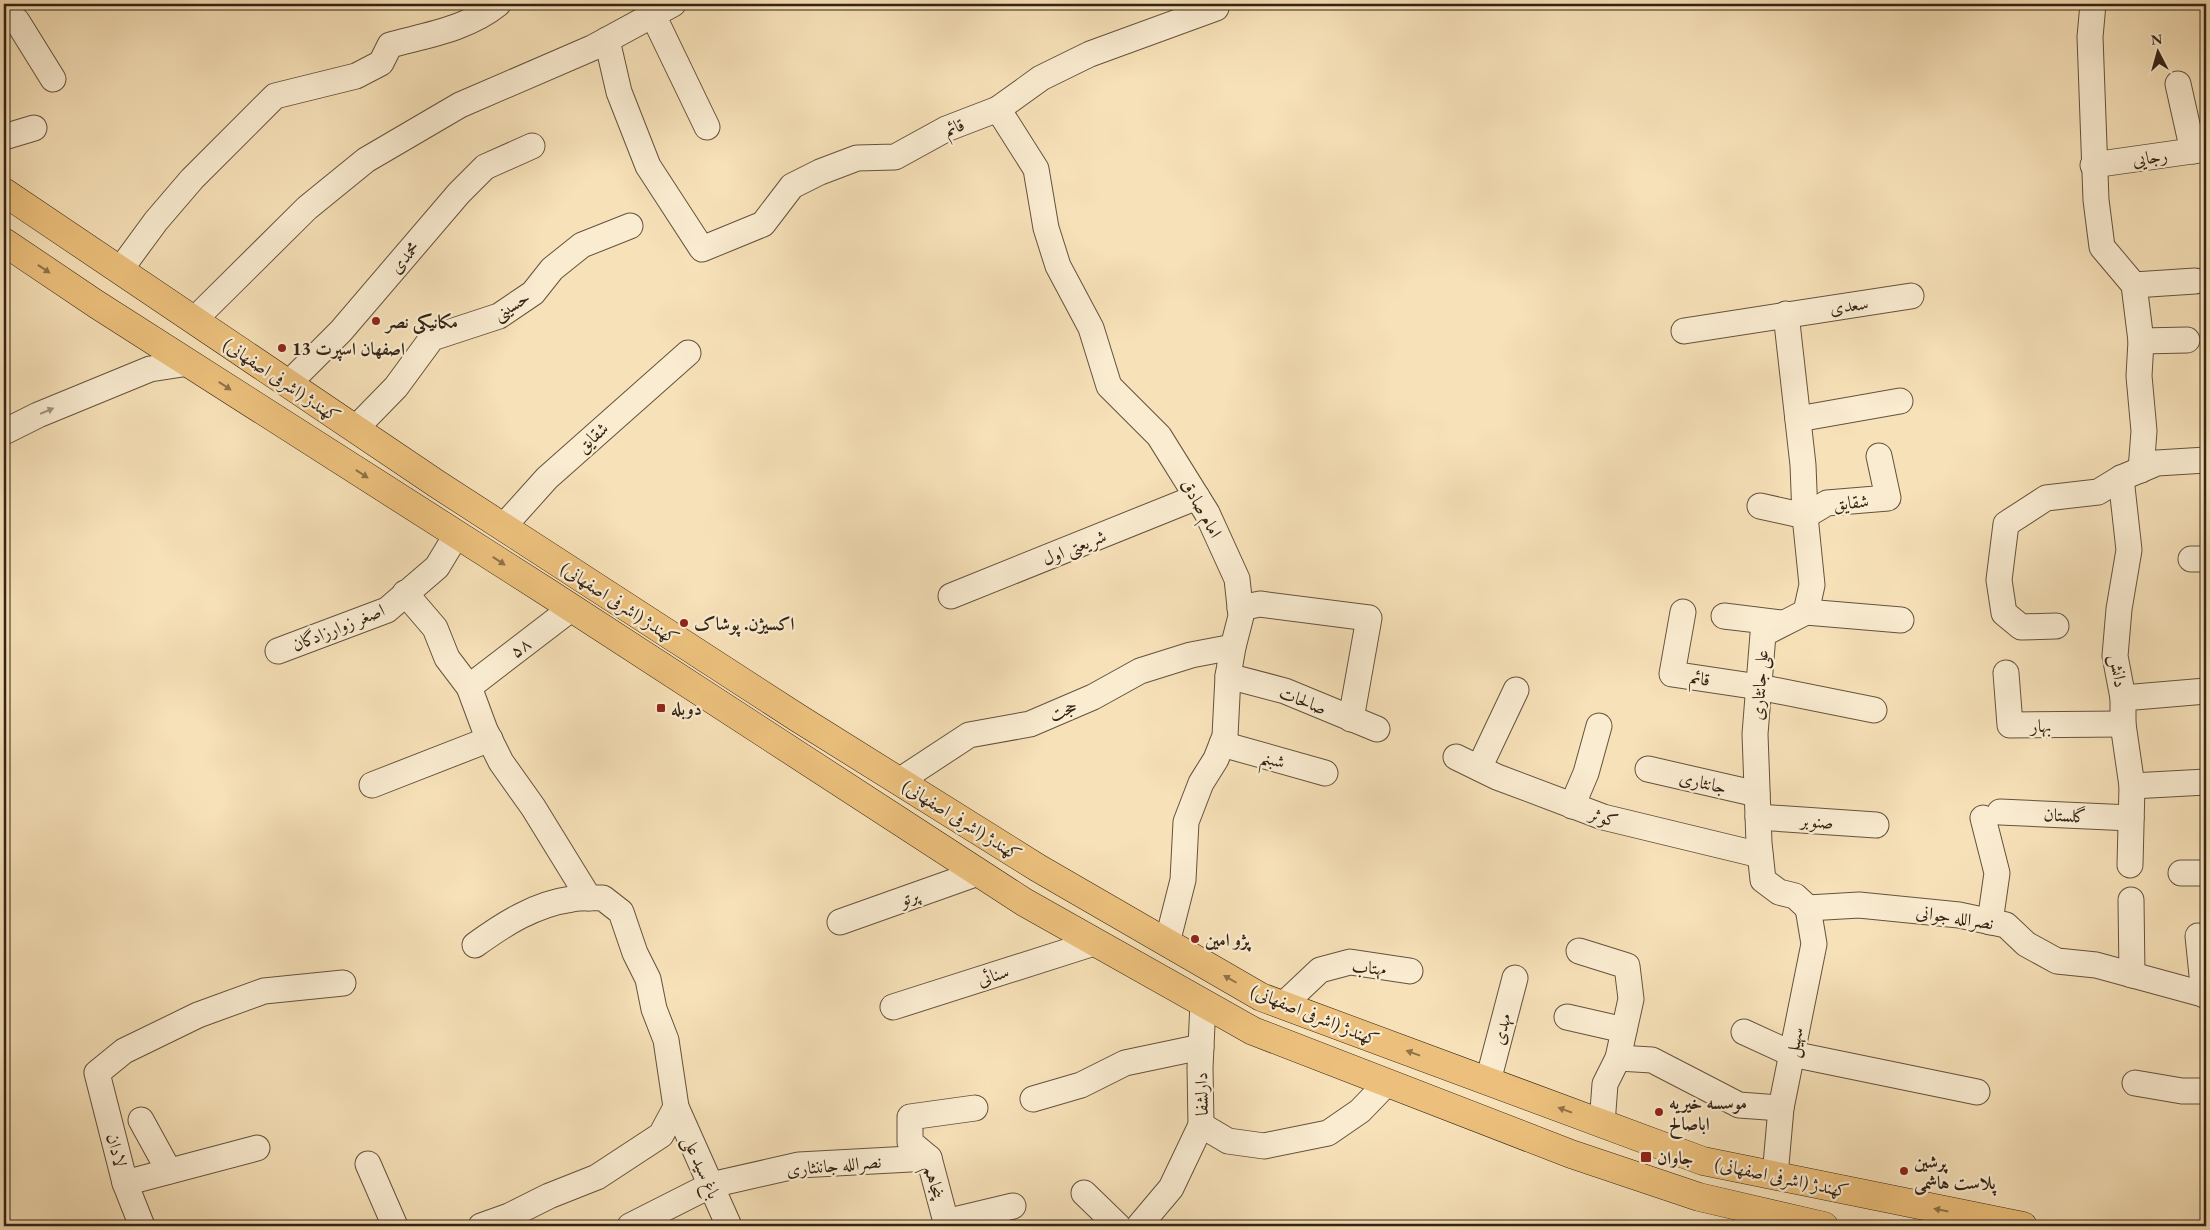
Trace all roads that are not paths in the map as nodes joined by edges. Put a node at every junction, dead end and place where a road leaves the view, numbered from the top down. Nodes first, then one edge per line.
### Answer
1 (498, 4) edge
2 (2093, 4) edge
3 (1216, 8) dead end
4 (663, 9) edge
5 (4, 13) edge
6 (607, 40) junction
7 (53, 79) dead end
8 (2178, 84) dead end
9 (998, 109) junction
10 (707, 127) dead end
11 (34, 128) dead end
12 (4, 137) edge
13 (532, 146) dead end
14 (2200, 150) edge
15 (2093, 165) junction
16 (4, 192) edge
17 (630, 226) dead end
18 (4, 242) edge
19 (120, 270) junction
20 (2195, 281) dead end
21 (2134, 285) junction
22 (1911, 296) dead end
23 (1786, 314) junction
24 (194, 320) junction
25 (1684, 331) dead end
26 (2187, 340) dead end
27 (2141, 341) junction
28 (688, 354) dead end
29 (189, 363) junction
30 (288, 384) junction
31 (1900, 401) dead end
32 (1798, 419) junction
33 (355, 429) junction
34 (4, 432) edge
35 (1879, 456) dead end
36 (2206, 460) edge
37 (2131, 474) junction
38 (1197, 497) junction
39 (1760, 506) dead end
40 (1805, 516) junction
41 (503, 527) junction
42 (457, 534) junction
43 (405, 593) junction
44 (951, 596) dead end
45 (572, 608) junction
46 (1240, 608) junction
47 (1683, 612) dead end
48 (1806, 612) junction
49 (1724, 616) dead end
50 (1901, 620) dead end
51 (1782, 623) junction
52 (2056, 626) dead end
53 (668, 634) junction
54 (1233, 647) junction
55 (278, 651) dead end
56 (649, 658) junction
57 (2006, 673) dead end
58 (1228, 676) junction
59 (468, 686) junction
60 (1759, 687) junction
61 (1516, 690) dead end
62 (2206, 691) edge
63 (2123, 698) junction
64 (1874, 710) dead end
65 (1352, 719) junction
66 (2123, 724) junction
67 (1599, 726) dead end
68 (1377, 729) dead end
69 (490, 739) junction
70 (1222, 744) junction
71 (1456, 757) dead end
72 (1479, 768) junction
73 (1648, 769) dead end
74 (1324, 773) dead end
75 (899, 781) junction
76 (2206, 782) edge
77 (372, 785) dead end
78 (2132, 786) junction
79 (1572, 806) junction
80 (1758, 806) junction
81 (2131, 818) junction
82 (1876, 825) dead end
83 (1760, 855) junction
84 (2130, 865) dead end
85 (978, 873) junction
86 (2181, 873) dead end
87 (2206, 873) edge
88 (589, 898) junction
89 (2131, 900) dead end
90 (1808, 908) junction
91 (840, 922) dead end
92 (1990, 922) junction
93 (2198, 936) dead end
94 (1167, 942) junction
95 (1094, 943) junction
96 (475, 944) dead end
97 (1579, 951) dead end
98 (1410, 971) dead end
99 (2132, 975) junction
100 (1515, 978) dead end
101 (343, 983) dead end
102 (2205, 995) edge
103 (1203, 1003) junction
104 (1283, 1005) junction
105 (893, 1008) dead end
106 (1567, 1017) dead end
107 (1624, 1030) junction
108 (1744, 1032) dead end
109 (1201, 1047) junction
110 (1792, 1054) junction
111 (1618, 1058) junction
112 (1488, 1081) junction
113 (1387, 1083) junction
114 (2135, 1083) dead end
115 (2206, 1091) edge
116 (1976, 1092) dead end
117 (1033, 1099) dead end
118 (676, 1107) junction
119 (975, 1108) dead end
120 (1781, 1108) junction
121 (1472, 1116) junction
122 (141, 1120) dead end
123 (1602, 1124) junction
124 (1202, 1125) junction
125 (1633, 1134) junction
126 (257, 1148) dead end
127 (929, 1158) junction
128 (368, 1164) dead end
129 (169, 1171) junction
130 (1775, 1176) junction
131 (125, 1183) junction
132 (711, 1185) junction
133 (1840, 1189) junction
134 (1084, 1193) dead end
135 (1699, 1197) junction
136 (1013, 1206) dead end
137 (1813, 1225) edge
138 (142, 1226) edge
139 (395, 1226) edge
140 (481, 1226) edge
141 (630, 1226) edge
142 (729, 1226) edge
143 (1118, 1226) edge
144 (1139, 1226) edge
145 (2023, 1226) edge

1 - 19 street
2 - 15 street
3 - 9 street, قائم
4 - 6 street
4 - 10 street
5 - 7 street
6 - 9 street, قائم
6 - 24 street
8 - 14 street
9 - 38 street, امام صادق
11 - 12 street
13 - 30 street, محمدی
14 - 15 street, رجایی
15 - 21 street
16 - 19 main road, کهندژ (اشرفی اصفهانی)
17 - 33 street, حسینی
18 -> 29 main road, کهندژ (اشرفی اصفهانی)
19 - 24 main road, کهندژ (اشرفی اصفهانی)
20 - 21 street
21 - 27 street, دانش
22 - 23 street, سعدی
23 - 25 street, سعدی
23 - 32 street
24 - 30 main road, کهندژ (اشرفی اصفهانی)
26 - 27 street
27 - 37 street, دانش
28 - 41 street, شقایق
34 -> 29 street
29 -> 42 main road, کهندژ (اشرفی اصفهانی)
30 - 33 main road, کهندژ (اشرفی اصفهانی)
31 - 32 street
32 - 40 street
33 - 41 main road, کهندژ (اشرفی اصفهانی)
35 - 40 street, شقایق
36 - 37 street
37 - 52 street
37 - 63 street, دانش
38 - 44 street, شریعتی اول
38 - 46 street, امام صادق
39 - 40 street
40 - 48 street
41 - 53 main road, کهندژ (اشرفی اصفهانی)
42 - 43 street, اصغر زوارزادگان
42 -> 45 main road, کهندژ (اشرفی اصفهانی)
43 - 55 street, اصغر زوارزادگان
43 - 59 street
45 - 56 main road, کهندژ (اشرفی اصفهانی)
45 - 59 street, ۵۸
46 - 54 street, امام صادق
46 - 65 street
47 - 60 street, قائم
48 - 50 street
48 - 51 street, علی جانثاری
49 - 51 street
51 - 60 street, علی جانثاری
53 - 56 main road
53 - 75 main road, کهندژ (اشرفی اصفهانی)
54 - 58 street, امام صادق
54 - 75 street, حجت
56 - 85 main road, کهندژ (اشرفی اصفهانی)
57 - 66 street, بهار
58 - 65 street, صالحات
58 - 70 street, امام صادق
59 - 69 street
60 - 64 street
60 - 80 street, علی جانثاری
61 - 72 street
62 - 63 street
63 - 66 street, دانش
65 - 68 street, صالحات
66 - 78 street, دانش
67 - 79 street
69 - 77 street
69 - 88 street
70 - 74 street, شبنم
70 - 94 street, امام صادق
71 - 72 street, کوثر
72 - 79 street, کوثر
73 - 80 street, جانثاری
75 - 94 main road, کهندژ (اشرفی اصفهانی)
76 - 78 street
78 - 81 street, دانش
79 - 83 street, کوثر
80 - 82 street, صنوبر
80 - 83 street, علی جانثاری
81 - 84 street, دانش
81 - 92 street, گلستان
83 - 90 street, علی جانثاری
85 - 91 street, پرتو
85 - 95 main road, کهندژ (اشرفی اصفهانی)
86 - 87 street
88 - 96 street
88 - 118 street, باغ سید علی
89 - 99 street
90 - 92 street, نصرالله جوانی
90 - 110 street, سهیل
92 - 99 street, نصرالله جوانی
93 - 102 street
104 -> 94 main road, کهندژ (اشرفی اصفهانی)
95 - 103 main road, کهندژ (اشرفی اصفهانی)
95 - 105 street, سنائی
97 - 107 street
98 - 104 street, مهتاب
99 - 102 street, نصرالله جوانی
100 - 112 street, مهدی
101 - 131 street, لادان
103 - 109 street, دارلشفا
103 - 113 main road, کهندژ (اشرفی اصفهانی)
112 -> 104 main road, کهندژ (اشرفی اصفهانی)
106 - 107 street
107 - 111 street
108 - 110 street
109 - 117 street
109 - 124 street, دارلشفا
110 - 116 street
110 - 120 street, سهیل
111 - 120 street
111 - 123 street
123 -> 112 main road, کهندژ (اشرفی اصفهانی)
113 - 121 main road, کهندژ (اشرفی اصفهانی)
113 - 124 street
114 - 115 street
118 - 132 street, باغ سید علی
118 - 140 street
119 - 127 street, پنجاهم
120 - 130 street, سهیل
121 - 125 main road
121 - 135 main road, کهندژ (اشرفی اصفهانی)
122 - 129 street
123 - 125 main road, کهندژ (اشرفی اصفهانی)
124 - 144 street, دارلشفا
125 - 130 main road, کهندژ (اشرفی اصفهانی)
126 - 129 street
127 - 132 street, نصرالله جاننثاری
127 - 136 street, پنجاهم
128 - 139 street
129 - 131 street
130 - 133 main road, کهندژ (اشرفی اصفهانی)
131 - 138 street, لادان
132 - 141 street, نصرالله جاننثاری
132 - 142 street, باغ سید علی
133 - 135 main road
145 -> 133 main road, کهندژ (اشرفی اصفهانی)
134 - 143 street
135 - 137 main road, کهندژ (اشرفی اصفهانی)

